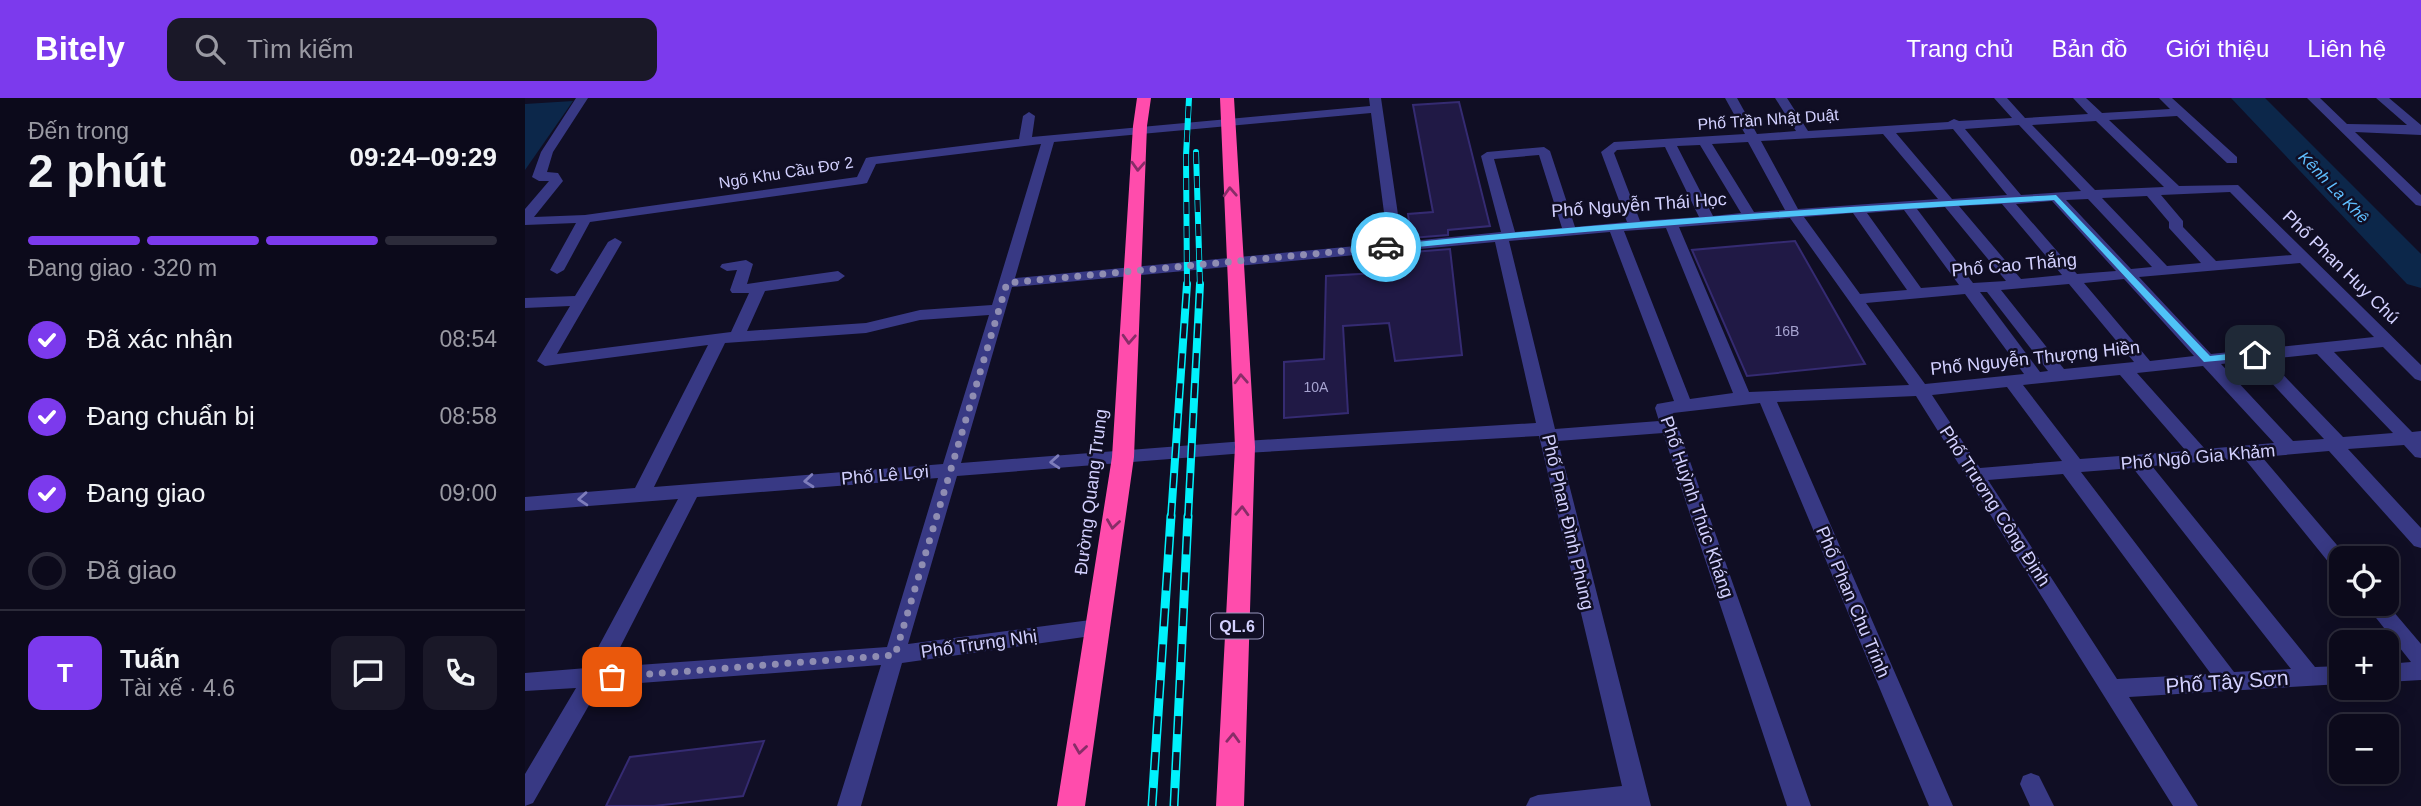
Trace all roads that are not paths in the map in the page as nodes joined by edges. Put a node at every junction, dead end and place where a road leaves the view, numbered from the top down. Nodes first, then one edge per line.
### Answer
1 (582, 98) edge
2 (1144, 98) edge
3 (1227, 98) edge
4 (1731, 98) edge
5 (1781, 98) edge
6 (2000, 98) edge
7 (2079, 98) edge
8 (2165, 98) edge
9 (2313, 98) edge
10 (2382, 98) edge
11 (1375, 104) edge
12 (2179, 112) junction
13 (2097, 115) junction
14 (1029, 116) dead end
15 (2019, 120) junction
16 (1954, 123) junction
17 (1226, 124) junction
18 (2346, 128) junction
19 (1886, 129) junction
20 (2420, 129) edge
21 (1140, 131) junction
22 (1805, 135) junction
23 (1049, 139) junction
24 (1753, 139) junction
25 (1703, 141) junction
26 (1025, 142) junction
27 (1669, 143) junction
28 (2232, 160) dead end
29 (2233, 188) joint
30 (2175, 190) junction
31 (2150, 191) junction
32 (2090, 195) junction
33 (2056, 197) junction
34 (2012, 200) junction
35 (2421, 202) edge
36 (1951, 204) junction
37 (1908, 206) junction
38 (1857, 209) junction
39 (1793, 212) junction
40 (1749, 216) junction
41 (525, 219) edge
42 (585, 219) junction
43 (1708, 220) junction
44 (1671, 224) junction
45 (1635, 226) junction
46 (1615, 227) junction
47 (1570, 229) junction
48 (1505, 236) junction
49 (615, 242) dead end
50 (1396, 247) junction
51 (2302, 258) junction
52 (1234, 260) junction
53 (2211, 265) junction
54 (727, 267) dead end
55 (557, 270) dead end
56 (2163, 270) junction
57 (1133, 271) junction
58 (2127, 273) junction
59 (838, 275) dead end
60 (2072, 278) junction
61 (1007, 283) junction
62 (2017, 284) junction
63 (1990, 286) junction
64 (759, 287) junction
65 (1969, 288) junction
66 (1917, 293) junction
67 (1855, 299) junction
68 (580, 301) junction
69 (525, 303) edge
70 (999, 309) junction
71 (737, 337) junction
72 (719, 338) junction
73 (2389, 341) junction
74 (2321, 348) junction
75 (2255, 355) junction
76 (2208, 359) junction
77 (2146, 366) junction
78 (2124, 369) junction
79 (2060, 375) junction
80 (2421, 375) edge
81 (2036, 378) junction
82 (2011, 380) junction
83 (1921, 390) junction
84 (1766, 397) junction
85 (1743, 398) junction
86 (1683, 406) junction
87 (1668, 426) junction
88 (1548, 432) junction
89 (2414, 437) edge
90 (2337, 445) junction
91 (1245, 447) junction
92 (2290, 449) junction
93 (2421, 452) edge
94 (2249, 453) junction
95 (1123, 457) junction
96 (2202, 457) junction
97 (2138, 462) junction
98 (2072, 467) junction
99 (951, 470) junction
100 (1974, 475) junction
101 (691, 491) junction
102 (641, 495) junction
103 (525, 504) edge
104 (2421, 541) edge
105 (2329, 550) edge
106 (2385, 616) edge
107 (1098, 628) junction
108 (895, 655) junction
109 (2421, 659) edge
110 (2421, 671) edge
111 (2399, 672) edge
112 (2329, 676) edge
113 (2310, 677) junction
114 (593, 678) junction
115 (525, 682) edge
116 (2229, 682) junction
117 (2112, 689) junction
118 (2031, 784) dead end
119 (525, 795) edge
120 (1638, 800) edge
121 (849, 806) edge
122 (1071, 806) edge
123 (1230, 806) edge
124 (1538, 806) edge
125 (1799, 806) edge
126 (1941, 806) edge
127 (2042, 806) edge
128 (2186, 806) edge

1 - 41 street
2 - 21 highway, Đường Quang Trung
3 - 17 highway, QL.6
4 - 24 street, Phố Trương Công Định
5 - 22 street
6 - 15 street
7 - 13 street
8 - 12 street
9 - 18 street
10 - 20 street
11 - 17 street, Ngõ Khu Cầu Đơ 2
11 - 50 street
12 - 13 street, Phố Trần Nhật Duật
12 - 28 street
13 - 15 street, Phố Trần Nhật Duật
13 - 30 street
14 - 26 street
15 - 16 street, Phố Trần Nhật Duật
15 - 32 street
16 - 19 street, Phố Trần Nhật Duật
16 - 34 street
17 - 21 street, Ngõ Khu Cầu Đơ 2
52 -> 17 highway, QL.6
18 - 20 street
18 - 35 street
19 - 22 street, Phố Trần Nhật Duật
19 - 36 street
21 - 23 street, Ngõ Khu Cầu Đơ 2
21 -> 57 highway, Đường Quang Trung
22 - 24 street, Phố Trần Nhật Duật
23 - 26 street, Ngõ Khu Cầu Đơ 2
23 - 61 street
24 - 25 street, Phố Trần Nhật Duật
24 - 39 street, Phố Trương Công Định
25 - 27 street, Phố Trần Nhật Duật
25 - 40 street
26 - 42 street, Ngõ Khu Cầu Đơ 2
27 - 43 street
27 - 45 street, Phố Trần Nhật Duật
29 - 30 street, Phố Nguyễn Thái Học
29 - 51 street, Phố Phan Huy Chú
30 - 31 street, Phố Nguyễn Thái Học
31 - 32 street, Phố Nguyễn Thái Học
31 - 53 street
32 - 33 street, Phố Nguyễn Thái Học
32 - 56 street
33 - 34 street, Phố Nguyễn Thái Học
33 - 58 street
34 - 36 street, Phố Nguyễn Thái Học
34 - 60 street
36 - 37 street, Phố Nguyễn Thái Học
36 - 62 street
37 - 38 street, Phố Nguyễn Thái Học
37 - 65 street
38 - 39 street, Phố Nguyễn Thái Học
38 - 66 street
39 - 40 street, Phố Nguyễn Thái Học
39 - 67 street, Phố Trương Công Định
40 - 43 street, Phố Nguyễn Thái Học
41 - 42 street, Ngõ Khu Cầu Đơ 2
42 - 55 street
43 - 44 street, Phố Nguyễn Thái Học
44 - 45 street, Phố Nguyễn Thái Học
44 - 85 street
45 - 46 street, Phố Nguyễn Thái Học
46 - 47 street, Phố Nguyễn Thái Học
46 - 86 street, Phố Huỳnh Thúc Kháng
47 - 48 street, Phố Nguyễn Thái Học
47 - 48 street, Phố Phan Đình Phùng
48 - 50 street, Phố Nguyễn Thái Học
48 - 88 street, Phố Phan Đình Phùng
49 - 68 street
50 - 52 street, Phố Nguyễn Thái Học
51 - 53 street, Phố Cao Thắng
51 - 73 street, Phố Phan Huy Chú
52 - 57 street, Phố Nguyễn Thái Học
91 -> 52 highway, QL.6
53 - 56 street, Phố Cao Thắng
54 - 64 street
56 - 58 street, Phố Cao Thắng
57 - 61 street, Phố Nguyễn Thái Học
57 -> 95 highway, Đường Quang Trung
58 - 60 street, Phố Cao Thắng
58 - 76 street
59 - 64 street
60 - 62 street, Phố Cao Thắng
60 - 77 street
61 - 70 street
62 - 63 street, Phố Cao Thắng
63 - 65 street, Phố Cao Thắng
63 - 79 street
64 - 71 street
65 - 66 street, Phố Cao Thắng
65 - 81 street
66 - 67 street, Phố Cao Thắng
67 - 83 street, Phố Trương Công Định
68 - 69 street
68 - 72 street
70 - 71 street
70 - 99 street
71 - 72 street
72 - 102 street
73 - 74 street, Phố Nguyễn Thượng Hiền
73 - 80 street, Phố Phan Huy Chú
74 - 75 street, Phố Nguyễn Thượng Hiền
74 - 89 street
75 - 76 street, Phố Nguyễn Thượng Hiền
75 - 90 street
76 - 77 street, Phố Nguyễn Thượng Hiền
76 - 92 street
77 - 78 street, Phố Nguyễn Thượng Hiền
78 - 79 street, Phố Nguyễn Thượng Hiền
78 - 96 street
79 - 81 street, Phố Nguyễn Thượng Hiền
81 - 82 street, Phố Nguyễn Thượng Hiền
82 - 83 street, Phố Nguyễn Thượng Hiền
82 - 98 street
83 - 84 street, Phố Nguyễn Thượng Hiền
83 - 100 street, Phố Trương Công Định
84 - 85 street, Phố Nguyễn Thượng Hiền
84 - 126 street, Phố Phan Chu Trinh
85 - 86 street, Phố Nguyễn Thượng Hiền
86 - 87 street, Phố Huỳnh Thúc Kháng
87 - 88 street, Phố Lê Lợi
87 - 125 street, Phố Huỳnh Thúc Kháng
88 - 91 street, Phố Lê Lợi
88 - 120 street, Phố Phan Đình Phùng
89 - 90 street, Phố Ngô Gia Khảm
89 - 93 street
90 - 92 street, Phố Ngô Gia Khảm
90 - 104 street
91 - 95 street, Phố Lê Lợi
123 -> 91 highway, QL.6
92 - 94 street, Phố Ngô Gia Khảm
94 - 96 street, Phố Ngô Gia Khảm
94 - 105 street
95 -> 99 street, Phố Lê Lợi
95 -> 107 highway, Đường Quang Trung
96 - 97 street, Phố Ngô Gia Khảm
97 - 98 street, Phố Ngô Gia Khảm
97 - 113 street
98 - 100 street, Phố Ngô Gia Khảm
98 - 116 street
99 -> 101 street, Phố Lê Lợi
99 - 108 street
100 - 117 street, Phố Trương Công Định
101 - 102 street, Phố Lê Lợi
101 - 114 street
102 -> 103 street, Phố Lê Lợi
106 - 109 street
107 - 108 street, Phố Trưng Nhị
107 -> 122 highway, Đường Quang Trung
108 - 114 street, Phố Trưng Nhị
108 - 121 street
110 - 111 street
112 - 113 street, Phố Tây Sơn
113 - 116 street, Phố Tây Sơn
114 - 115 street, Phố Trưng Nhị
114 - 119 street
116 - 117 street, Phố Tây Sơn
117 - 128 street, Phố Trương Công Định
118 - 127 street
120 - 124 street

